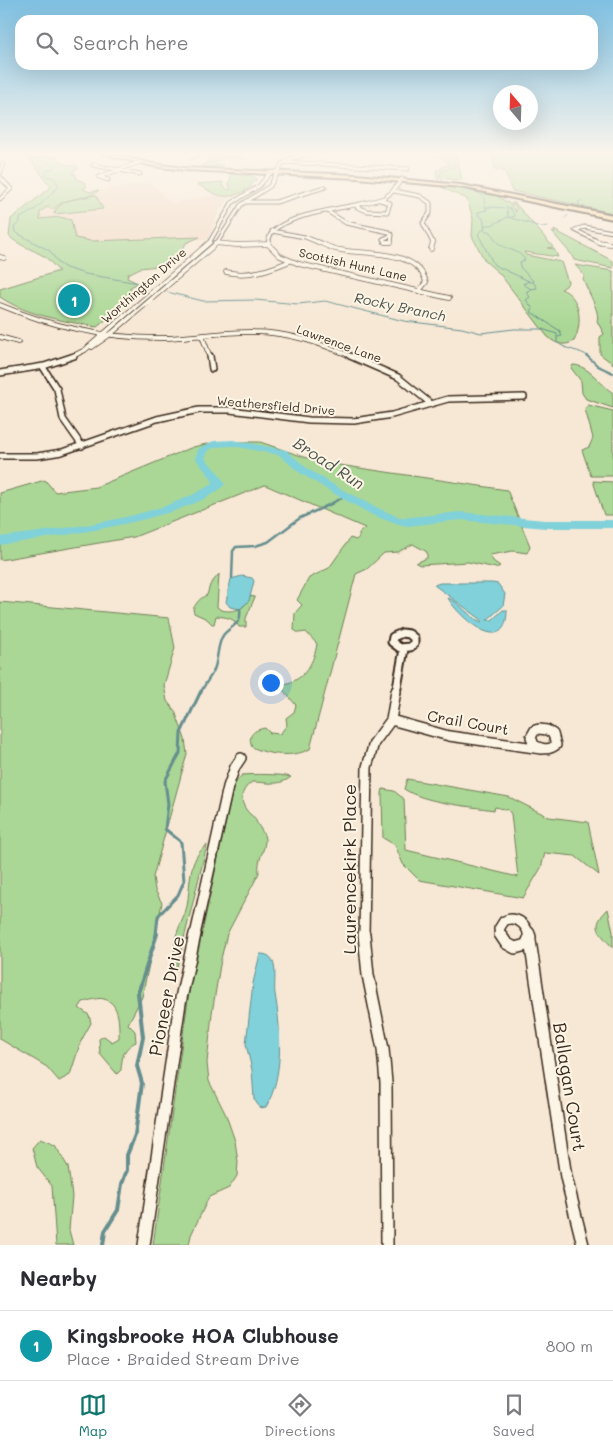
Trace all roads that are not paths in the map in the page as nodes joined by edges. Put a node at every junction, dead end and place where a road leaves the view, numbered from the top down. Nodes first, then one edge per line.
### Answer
1 (227, 211) edge
2 (239, 211) edge
3 (326, 211) joint
4 (369, 211) edge
5 (387, 211) edge
6 (430, 211) edge
7 (591, 211) edge
8 (613, 216) edge
9 (272, 231) junction
10 (613, 232) edge
11 (392, 235) dead end
12 (210, 242) junction
13 (217, 243) junction
14 (268, 244) junction
15 (612, 245) edge
16 (431, 249) dead end
17 (290, 261) junction
18 (226, 272) dead end
19 (419, 291) junction
20 (449, 298) dead end
21 (0, 304) edge
22 (104, 332) junction
23 (112, 333) junction
24 (202, 336) junction
25 (0, 337) edge
26 (18, 342) dead end
27 (89, 347) junction
28 (43, 367) junction
29 (212, 370) dead end
30 (0, 373) edge
31 (524, 397) dead end
32 (430, 403) junction
33 (82, 446) junction
34 (0, 456) edge
35 (404, 649) dead end
36 (391, 720) junction
37 (542, 749) dead end
38 (241, 758) dead end
39 (529, 932) dead end
40 (144, 1245) edge
41 (387, 1245) edge
42 (583, 1245) edge

1 - 12 street, Worthington Drive
2 - 13 street, Worthington Drive
3 - 9 street
3 - 11 street
4 - 5 street
6 - 16 street
7 - 8 main road
9 - 14 street
9 - 19 street
10 - 15 street
10 - 15 street
12 - 13 street
12 - 22 street, Worthington Drive
13 - 14 street
13 - 23 street, Worthington Drive
14 - 17 street, Scottish Hunt Lane
17 - 18 street
17 - 19 street, Scottish Hunt Lane
19 - 20 street, Scottish Hunt Lane
21 - 22 street, Lawrence Lane
22 - 23 street, Lawrence Lane
22 - 27 street, Worthington Drive
23 - 24 street, Lawrence Lane
23 - 27 street, Worthington Drive
24 - 29 street
24 - 32 street, Lawrence Lane
25 - 26 street
27 - 28 street, Worthington Drive
28 - 30 street, Worthington Drive
28 - 33 street
31 - 32 street, Weathersfield Drive
32 - 33 street, Weathersfield Drive
33 - 34 street, Weathersfield Drive
35 - 36 street, Laurencekirk Place
36 - 37 street, Crail Court
36 - 41 street, Laurencekirk Place
38 - 40 street, Pioneer Drive
39 - 42 street, Ballagan Court

